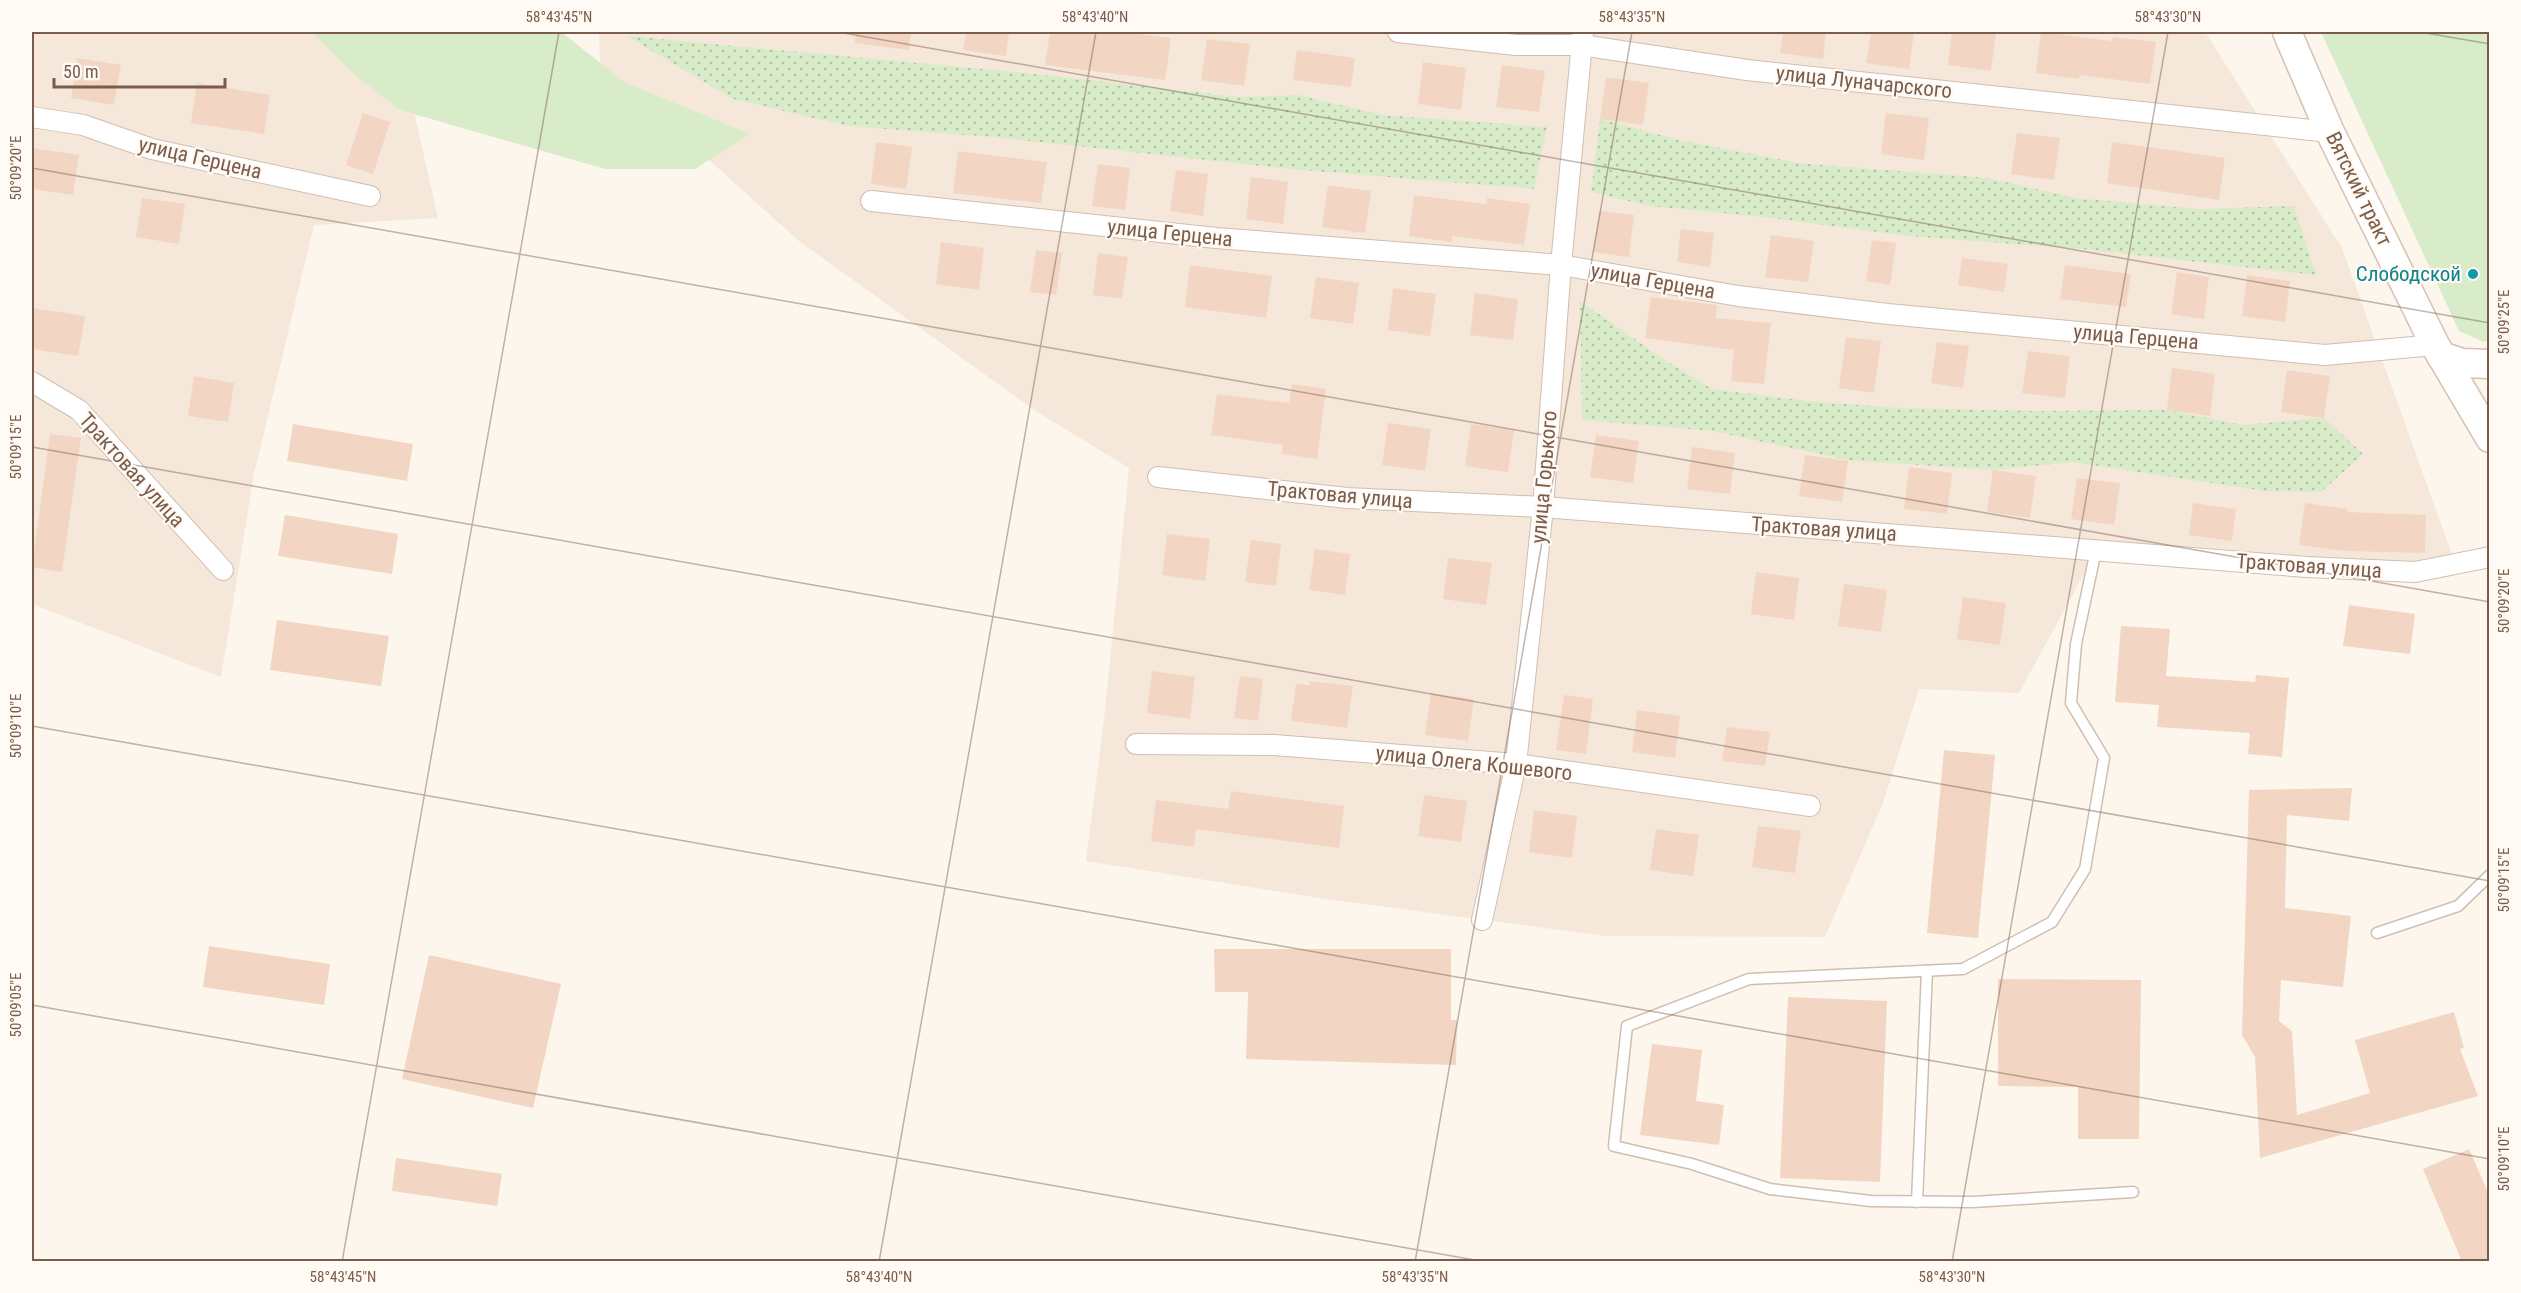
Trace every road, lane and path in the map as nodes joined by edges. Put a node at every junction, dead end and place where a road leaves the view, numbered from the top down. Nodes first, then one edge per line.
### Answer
1 (1398, 32) edge
2 (2286, 32) edge
3 (1582, 38) edge
4 (32, 117) edge
5 (2330, 132) junction
6 (370, 196) dead end
7 (871, 201) dead end
8 (1561, 266) junction
9 (2438, 350) junction
10 (2490, 364) edge
11 (32, 382) edge
12 (2490, 438) edge
13 (1158, 477) dead end
14 (1543, 507) junction
15 (2096, 550) junction
16 (2490, 558) edge
17 (223, 570) dead end
18 (1136, 744) dead end
19 (1516, 764) junction
20 (1810, 806) dead end
21 (2490, 875) edge
22 (1482, 920) dead end
23 (2377, 933) dead end
24 (1927, 971) junction
25 (2133, 1192) dead end
26 (1917, 1202) junction

1 - 3 street, улица Луначарского
2 - 5 main road, Вятский тракт
3 - 5 street, улица Луначарского
3 - 8 street, улица Горького
4 - 6 street, улица Герцена
5 - 9 main road, Вятский тракт
7 - 8 street, улица Герцена
8 - 9 street, улица Герцена
8 - 14 street, улица Горького
9 - 10 main road
9 - 12 main road, Вятский тракт
11 - 17 street, Трактовая улица
13 - 14 street, Трактовая улица
14 - 15 street, Трактовая улица
14 - 19 street, улица Горького
15 - 16 street, Трактовая улица
15 - 24 lane
18 - 19 street, улица Олега Кошевого
19 - 20 street, улица Олега Кошевого
19 - 22 street, улица Горького
21 - 23 lane
24 - 26 lane
24 - 26 lane
25 - 26 lane

